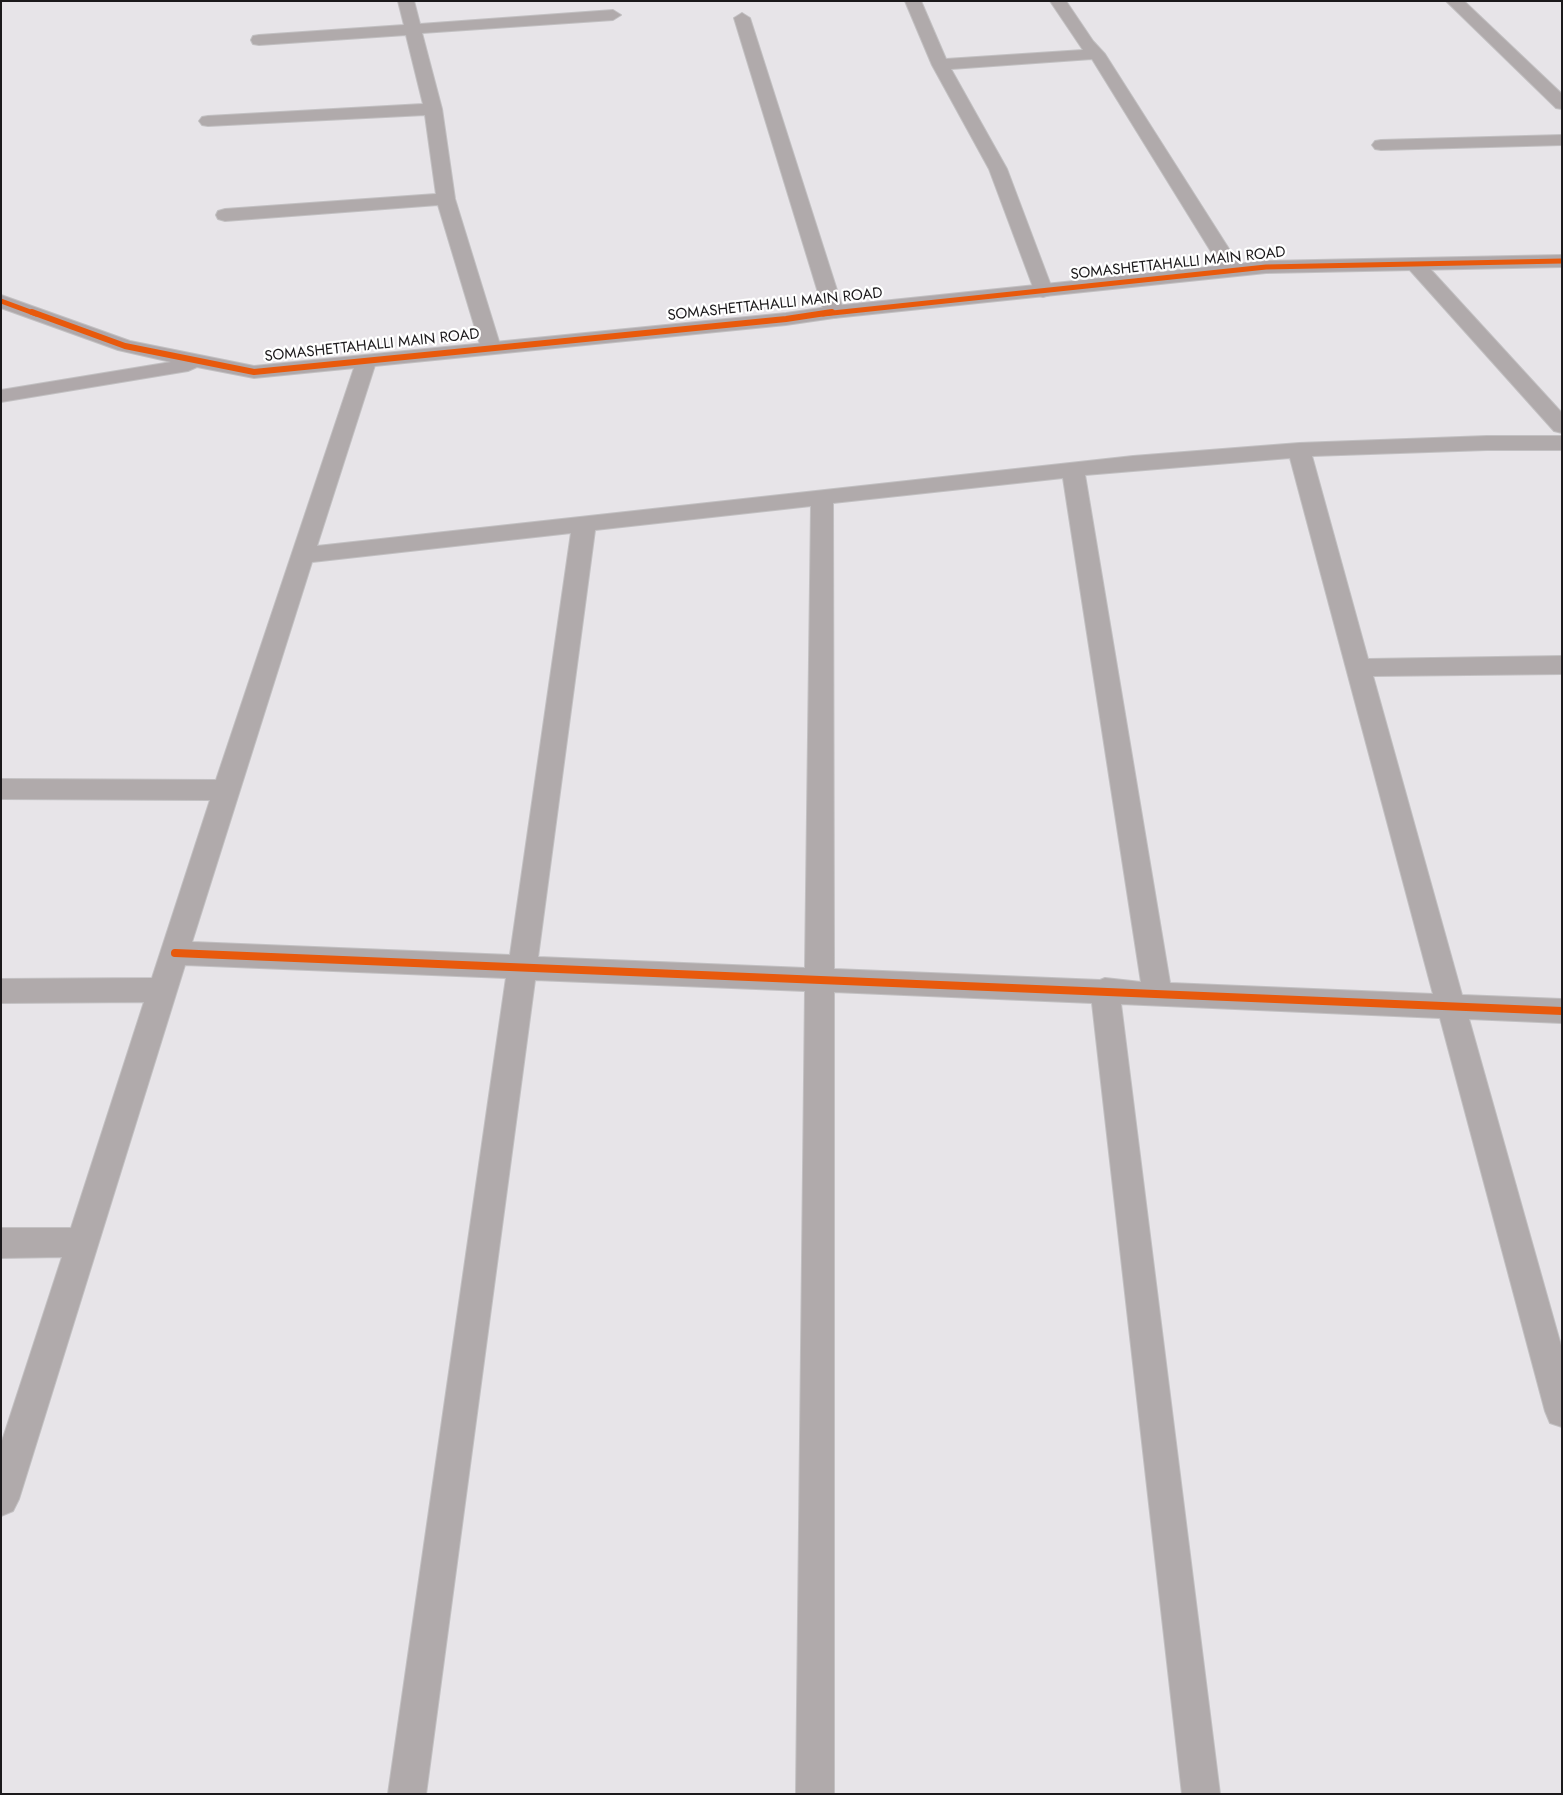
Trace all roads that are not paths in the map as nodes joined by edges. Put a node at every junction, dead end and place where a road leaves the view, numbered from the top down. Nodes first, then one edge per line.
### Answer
1 (406, 1) edge
2 (913, 1) edge
3 (1058, 1) edge
4 (1454, 1) edge
5 (613, 14) dead end
6 (742, 18) dead end
7 (415, 30) junction
8 (259, 40) dead end
9 (1097, 54) junction
10 (940, 65) junction
11 (1562, 104) edge
12 (433, 109) junction
13 (208, 121) dead end
14 (1562, 140) edge
15 (1381, 145) dead end
16 (446, 199) junction
17 (224, 215) dead end
18 (1562, 261) edge
19 (1415, 264) junction
20 (1233, 271) junction
21 (1044, 291) junction
22 (1, 301) edge
23 (834, 312) junction
24 (492, 348) junction
25 (204, 362) junction
26 (366, 362) junction
27 (1, 396) edge
28 (1560, 422) edge
29 (1562, 444) edge
30 (1299, 450) junction
31 (1073, 470) junction
32 (822, 498) junction
33 (584, 524) junction
34 (303, 555) junction
35 (1562, 665) edge
36 (1358, 668) junction
37 (1, 789) edge
38 (226, 790) junction
39 (175, 952) junction
40 (521, 967) junction
41 (820, 980) junction
42 (163, 990) junction
43 (1105, 990) junction
44 (1, 991) edge
45 (1157, 993) junction
46 (1451, 1006) junction
47 (1562, 1011) edge
48 (83, 1242) junction
49 (1, 1243) edge
50 (1562, 1411) edge
51 (1, 1499) edge
52 (407, 1794) edge
53 (815, 1794) edge
54 (1201, 1794) edge

1 - 7 street
2 - 10 street
3 - 9 street
4 - 11 street
5 - 7 street
6 - 23 street
7 - 8 street
7 - 12 street
9 - 10 street
9 - 20 street
10 - 21 street
12 - 13 street
12 - 16 street
14 - 15 street
16 - 17 street
16 - 24 street
18 - 19 street, SOMASHETTAHALLI MAIN ROAD
19 - 20 street, SOMASHETTAHALLI MAIN ROAD
19 - 28 street
20 - 21 street, SOMASHETTAHALLI MAIN ROAD
21 - 23 street, SOMASHETTAHALLI MAIN ROAD
22 - 25 street, SOMASHETTAHALLI MAIN ROAD
23 - 24 street, SOMASHETTAHALLI MAIN ROAD
24 - 26 street, SOMASHETTAHALLI MAIN ROAD
25 - 26 street, SOMASHETTAHALLI MAIN ROAD
25 - 27 street
26 - 34 street
29 - 30 street
30 - 31 street
30 - 36 street
31 - 32 street
31 - 45 street
32 - 33 street
32 - 41 street
33 - 34 street
33 - 40 street
34 - 38 street
35 - 36 street
36 - 46 street
37 - 38 street
38 - 39 street
39 - 40 street
39 - 42 street
40 - 41 street
40 - 52 street
41 - 43 street
41 - 53 street
42 - 44 street
42 - 48 street
43 - 45 street
43 - 54 street
45 - 46 street
46 - 47 street
46 - 50 street
48 - 49 street
48 - 51 street

